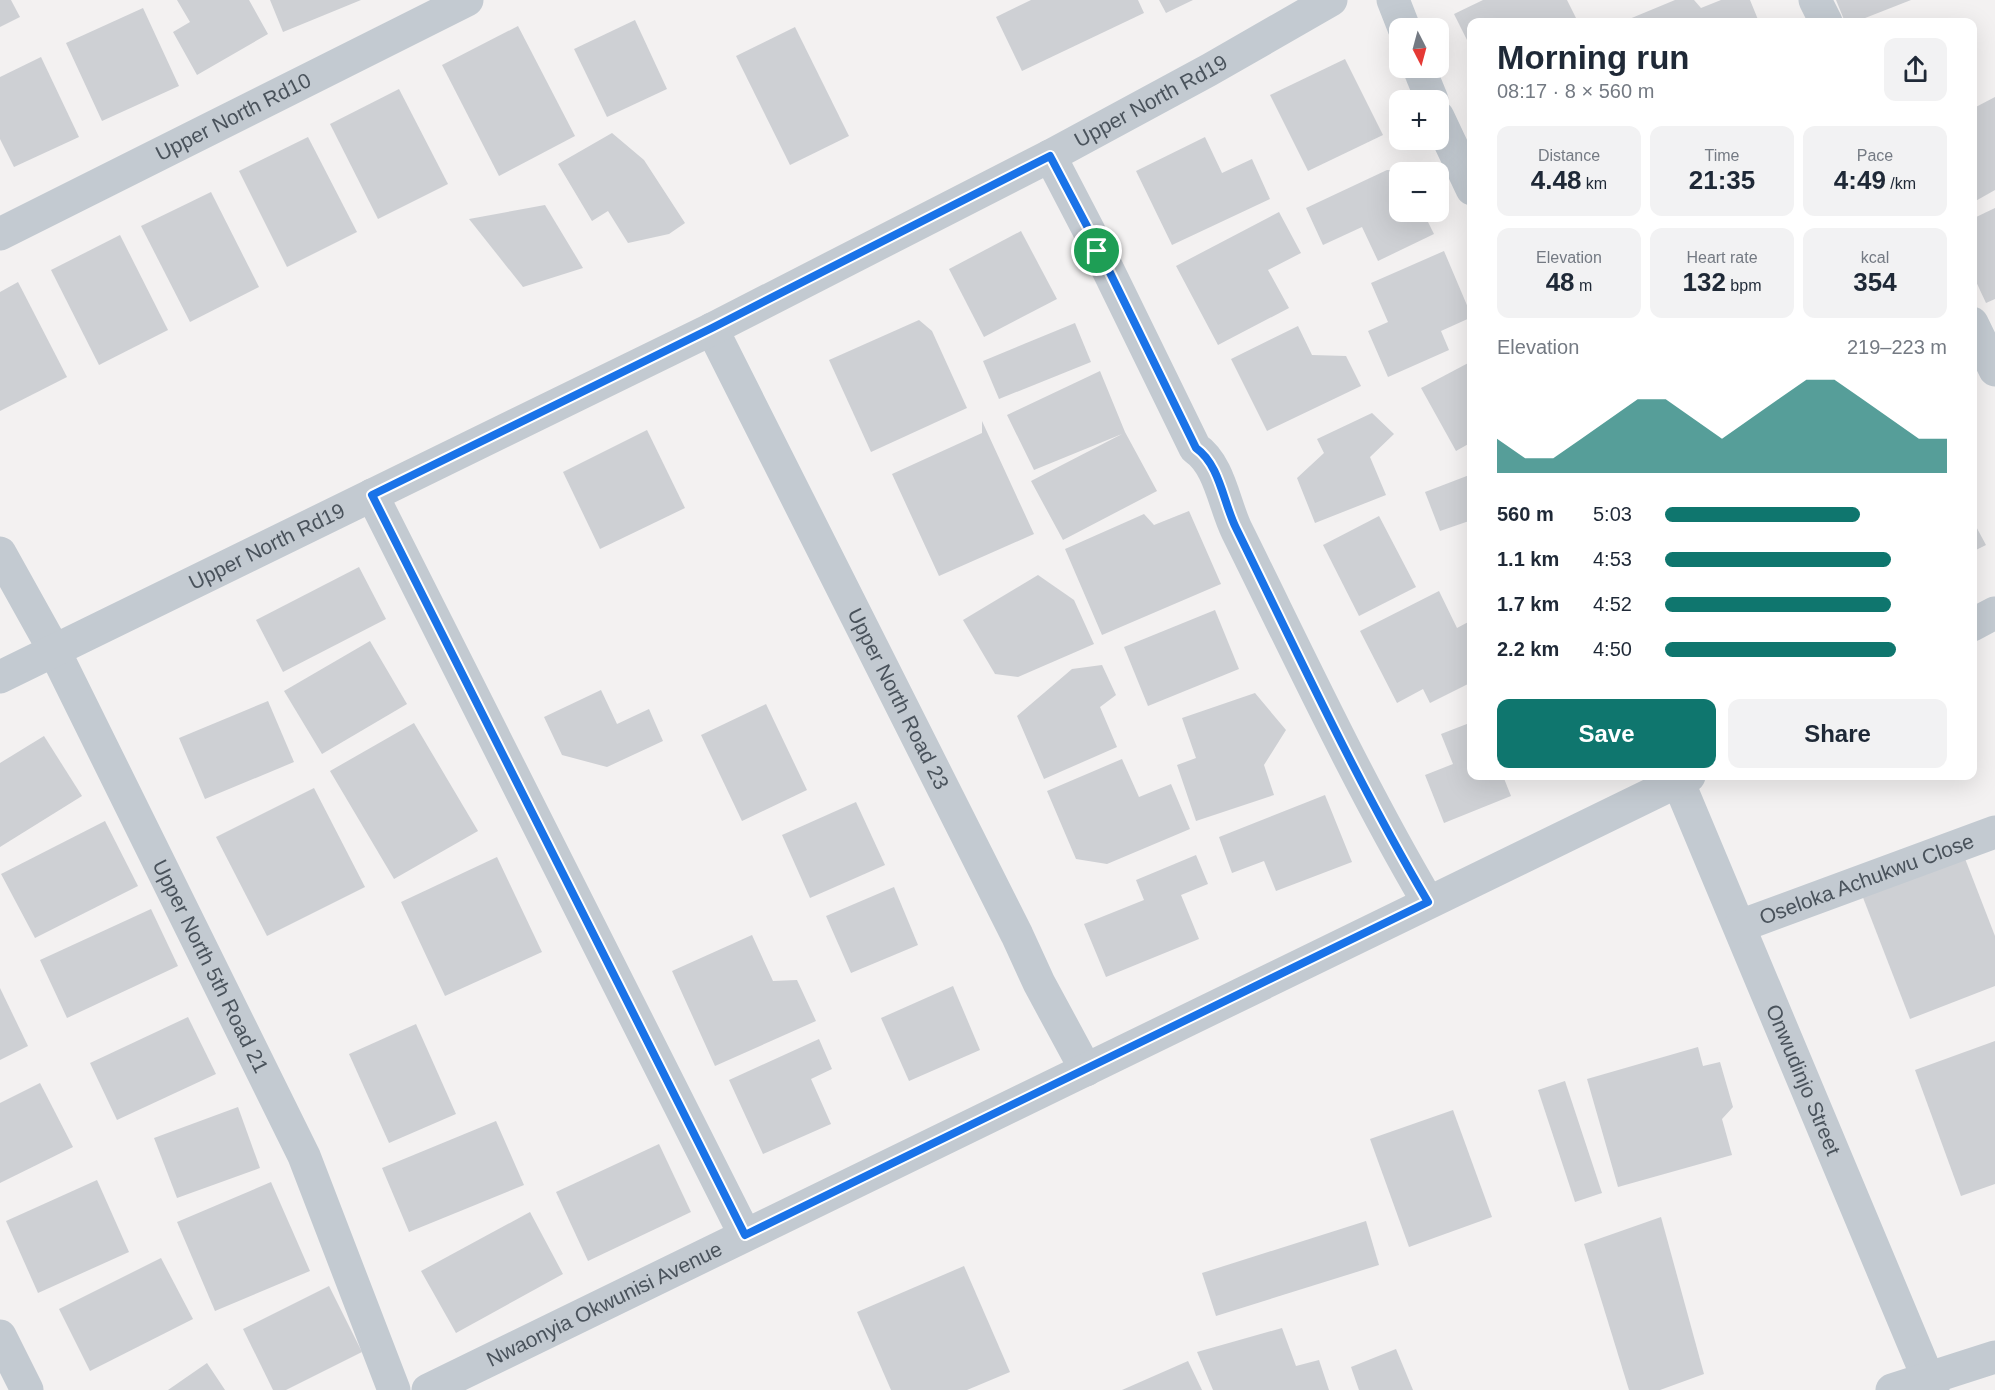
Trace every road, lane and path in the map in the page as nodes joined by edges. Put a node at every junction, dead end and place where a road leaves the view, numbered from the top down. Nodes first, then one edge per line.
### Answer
1 (467, 0) edge
2 (1331, 0) edge
3 (1393, 0) edge
4 (1815, 0) edge
5 (1294, 8) edge
6 (1400, 18) edge
7 (1824, 18) edge
8 (1449, 140) edge
9 (1050, 156) junction
10 (1467, 178) edge
11 (0, 234) edge
12 (712, 328) junction
13 (1977, 333) edge
14 (1995, 370) edge
15 (372, 495) junction
16 (0, 553) edge
17 (1995, 613) edge
18 (1977, 622) edge
19 (54, 650) junction
20 (0, 677) edge
21 (1679, 780) edge
22 (1684, 780) edge
23 (1995, 832) edge
24 (1428, 902) junction
25 (1740, 926) junction
26 (1086, 1070) junction
27 (745, 1235) junction
28 (0, 1336) edge
29 (1995, 1357) edge
30 (1931, 1384) edge
31 (27, 1390) edge
32 (394, 1390) edge
33 (428, 1390) edge
34 (1892, 1390) edge

1 - 11 street, Upper North Rd10
2 - 5 street, Upper North Rd19
3 - 6 street
4 - 7 street
5 - 9 street, Upper North Rd19
8 - 10 street
9 - 12 street, Upper North Rd19
9 - 24 street
12 - 15 street, Upper North Rd19
12 - 26 street, Upper North Road 23
13 - 14 street
15 - 19 street, Upper North Rd19
15 - 27 street
16 - 19 street, Upper North 5th Road 21
17 - 18 street
19 - 20 street, Upper North Rd19
19 - 32 street, Upper North 5th Road 21
21 - 24 street, Nwaonyia Okwunisi Avenue
22 - 25 street, Onwudinjo Street
23 - 25 street, Oseloka Achukwu Close
24 - 26 street, Nwaonyia Okwunisi Avenue
25 - 30 street, Onwudinjo Street
26 - 27 street, Nwaonyia Okwunisi Avenue
27 - 33 street, Nwaonyia Okwunisi Avenue
28 - 31 street
29 - 30 street
30 - 34 street

